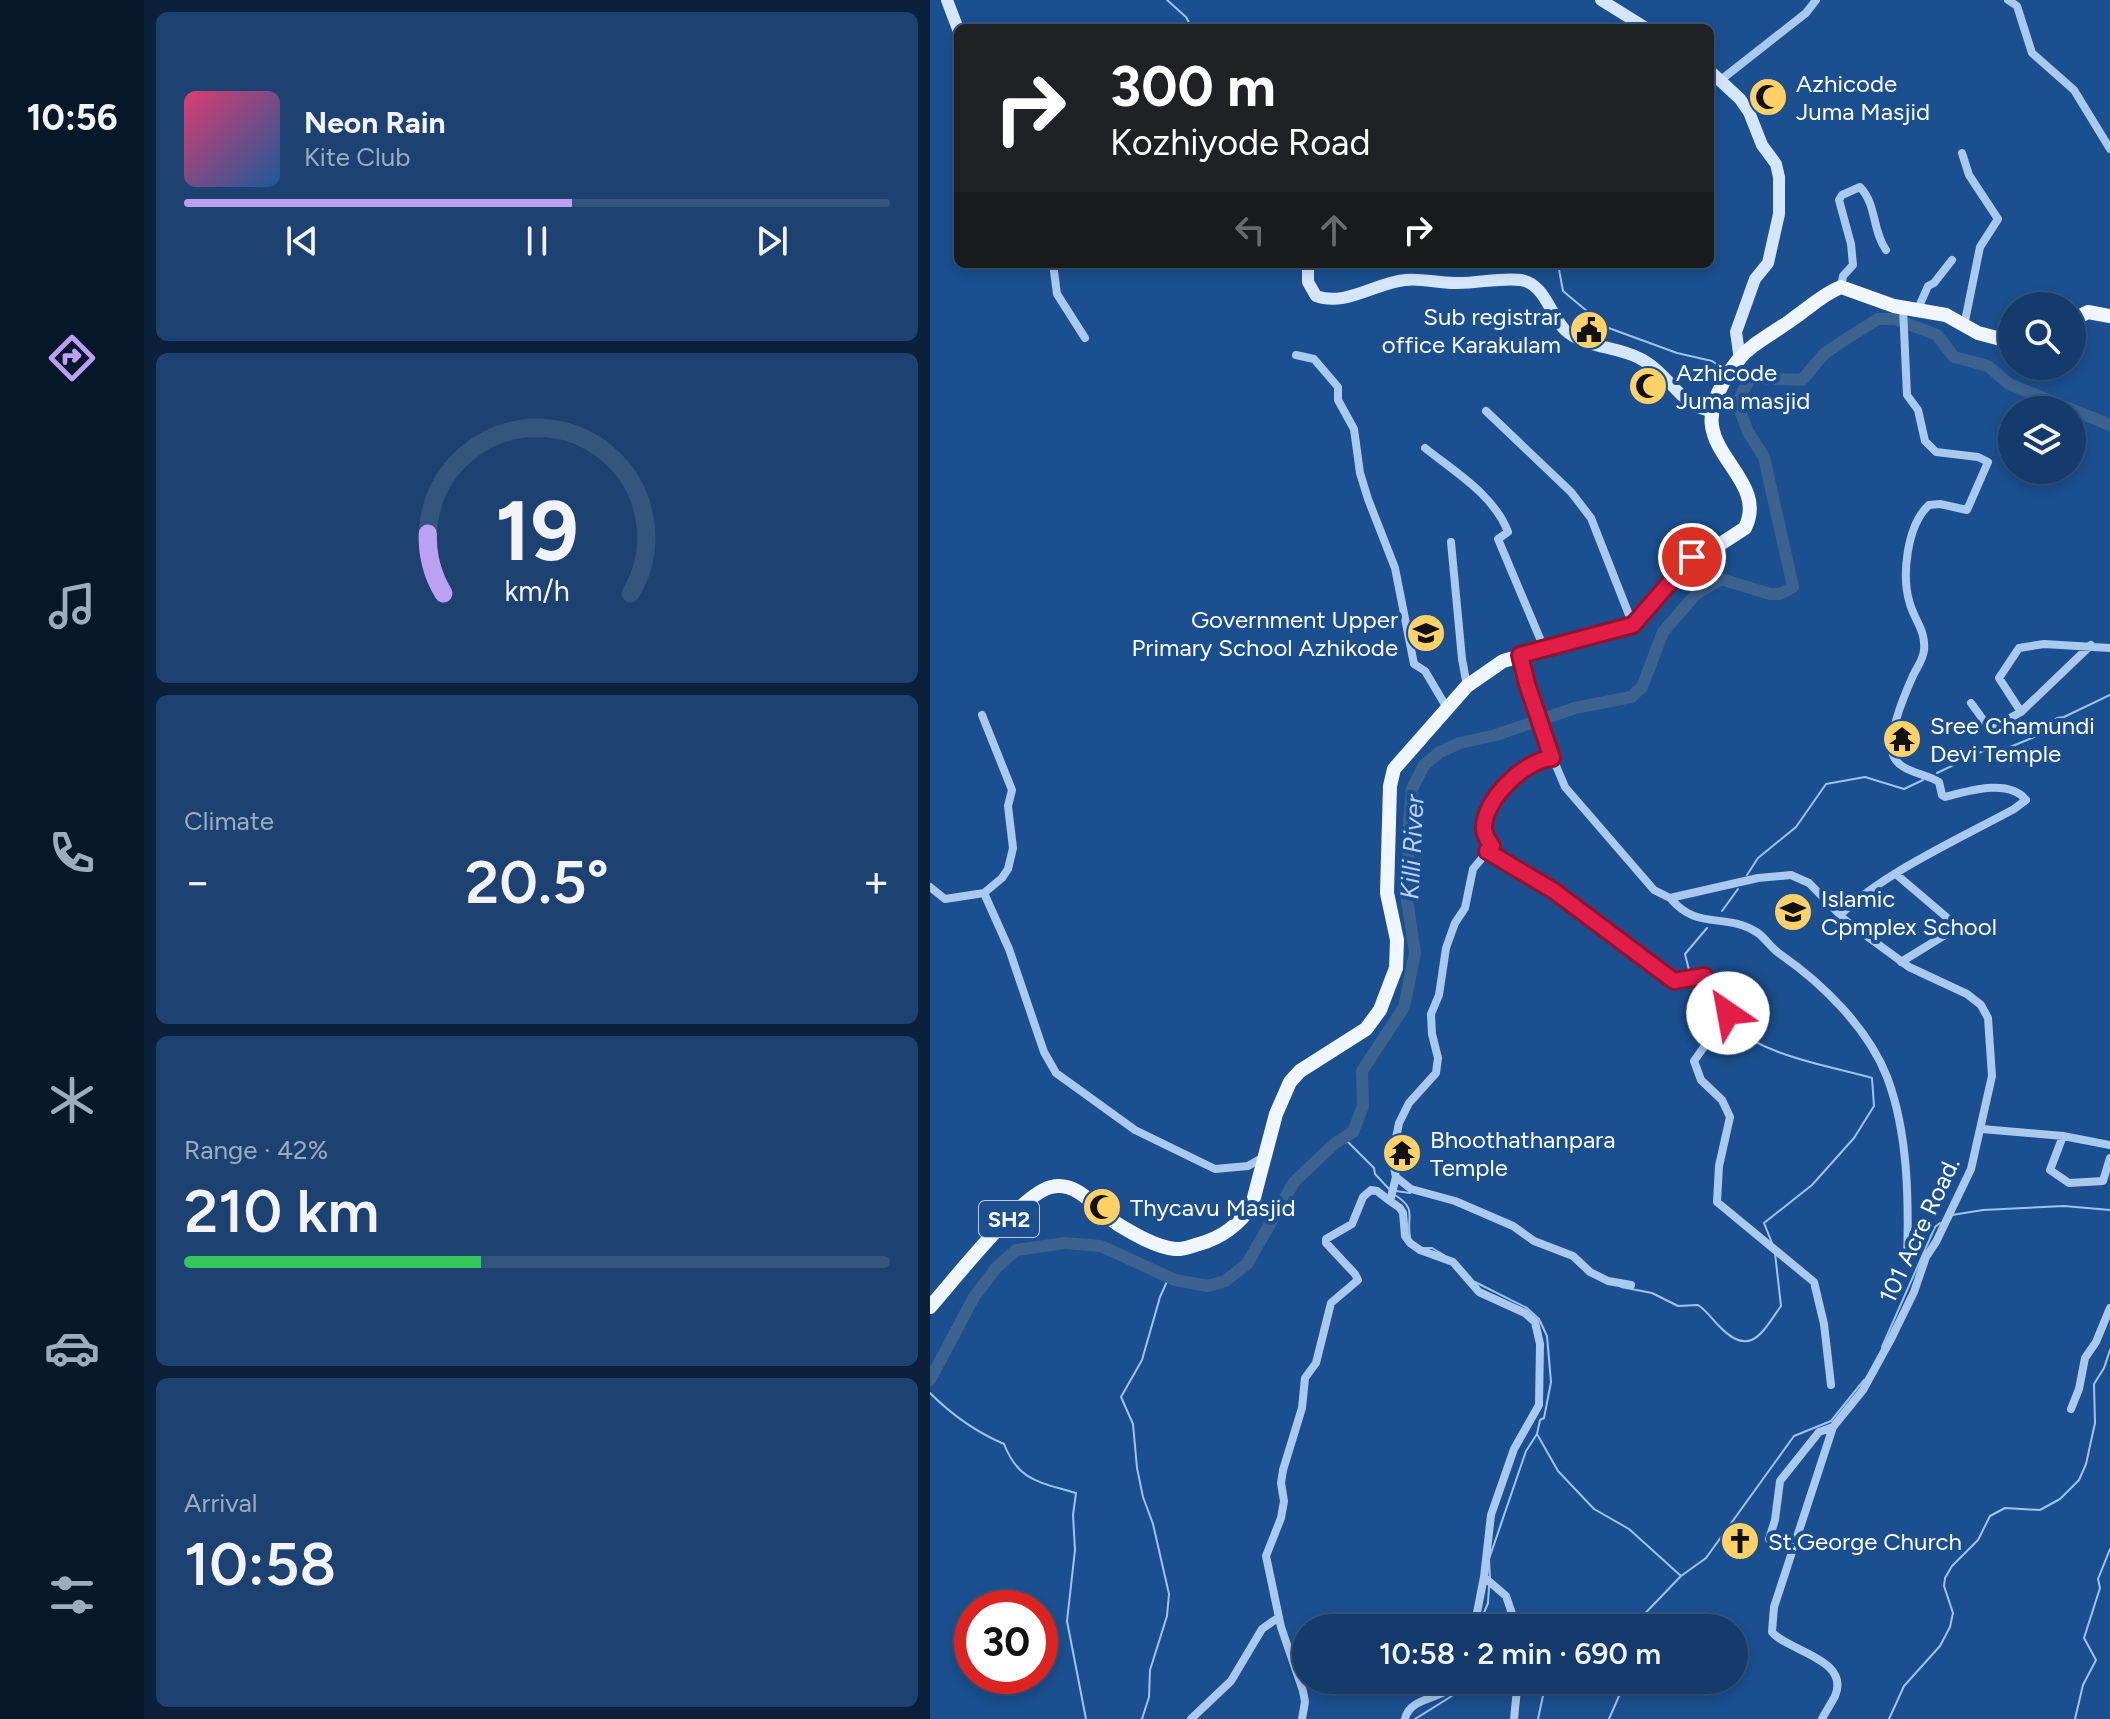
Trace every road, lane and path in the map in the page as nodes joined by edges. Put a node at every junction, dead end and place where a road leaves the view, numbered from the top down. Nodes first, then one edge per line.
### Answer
1 (947, 0) edge
2 (1601, 0) edge
3 (1816, 0) edge
4 (2008, 0) edge
5 (956, 24) edge
6 (1640, 24) edge
7 (1714, 74) edge
8 (1722, 79) junction
9 (2110, 149) edge
10 (1962, 153) dead end
11 (1886, 250) dead end
12 (1952, 260) dead end
13 (1054, 268) edge
14 (1308, 268) edge
15 (1841, 287) junction
16 (1908, 312) junction
17 (2086, 313) edge
18 (2109, 315) edge
19 (1964, 326) junction
20 (1085, 338) dead end
21 (1998, 339) edge
22 (1296, 355) dead end
23 (1740, 360) junction
24 (1486, 411) dead end
25 (1712, 412) junction
26 (1425, 448) dead end
27 (1451, 542) dead end
28 (1633, 625) junction
29 (2091, 645) junction
30 (1544, 648) junction
31 (2110, 648) edge
32 (1520, 655) junction
33 (1467, 686) junction
34 (1971, 703) dead end
35 (1447, 708) junction
36 (2021, 712) junction
37 (982, 715) dead end
38 (1552, 758) junction
39 (1487, 851) junction
40 (1897, 875) junction
41 (930, 887) edge
42 (984, 893) junction
43 (1670, 898) junction
44 (1841, 914) junction
45 (1901, 962) junction
46 (1982, 1129) junction
47 (2063, 1136) junction
48 (2110, 1145) edge
49 (1263, 1158) junction
50 (2110, 1158) edge
51 (1396, 1177) junction
52 (1391, 1194) junction
53 (1907, 1259) dead end
54 (1631, 1285) dead end
55 (930, 1307) edge
56 (2110, 1308) edge
57 (1831, 1385) dead end
58 (2071, 1409) dead end
59 (1831, 1428) junction
60 (1769, 1539) dead end
61 (1484, 1577) junction
62 (1477, 1614) edge
63 (1512, 1614) edge
64 (1279, 1617) junction
65 (1443, 1694) edge
66 (1517, 1694) edge
67 (1191, 1719) edge
68 (1302, 1719) edge
69 (1405, 1719) edge
70 (1514, 1719) edge
71 (1822, 1719) edge

1 - 5 street
2 - 6 street
3 - 8 street
4 - 9 street
7 - 8 street
8 - 23 street
10 - 19 street
11 - 15 street
12 - 16 street
13 - 20 street
14 - 25 street
15 - 16 main road
15 - 23 main road
16 - 19 main road
16 - 40 street
17 - 18 main road
19 - 21 main road
22 - 35 street
23 - 25 main road
24 - 28 street
25 - 28 main road
26 - 30 street
27 - 33 street
28 - 30 main road, SH2
29 - 31 street
29 - 36 street
29 - 36 street
30 - 32 main road, SH2
32 - 33 main road, SH2
32 - 38 street
33 - 35 main road, SH2
34 - 36 street
35 - 49 main road, SH2
37 - 42 street
38 - 39 street
38 - 43 street
39 - 51 street
39 - 57 street
40 - 44 street
40 - 45 street
41 - 42 street
42 - 49 street
43 - 44 street, 101 Acre Road.
43 - 53 street
44 - 45 street, 101 Acre Road.
45 - 46 street, 101 Acre Road.
46 - 47 street
46 - 59 street, 101 Acre Road.
47 - 48 street
47 - 50 street
49 - 55 main road, SH2
51 - 52 street
51 - 54 street
52 - 61 street
52 - 64 street
56 - 58 street
59 - 60 street
59 - 71 street, 101 Acre Road.
61 - 62 street
61 - 63 street
64 - 67 street
64 - 68 street
65 - 69 street
66 - 70 street

